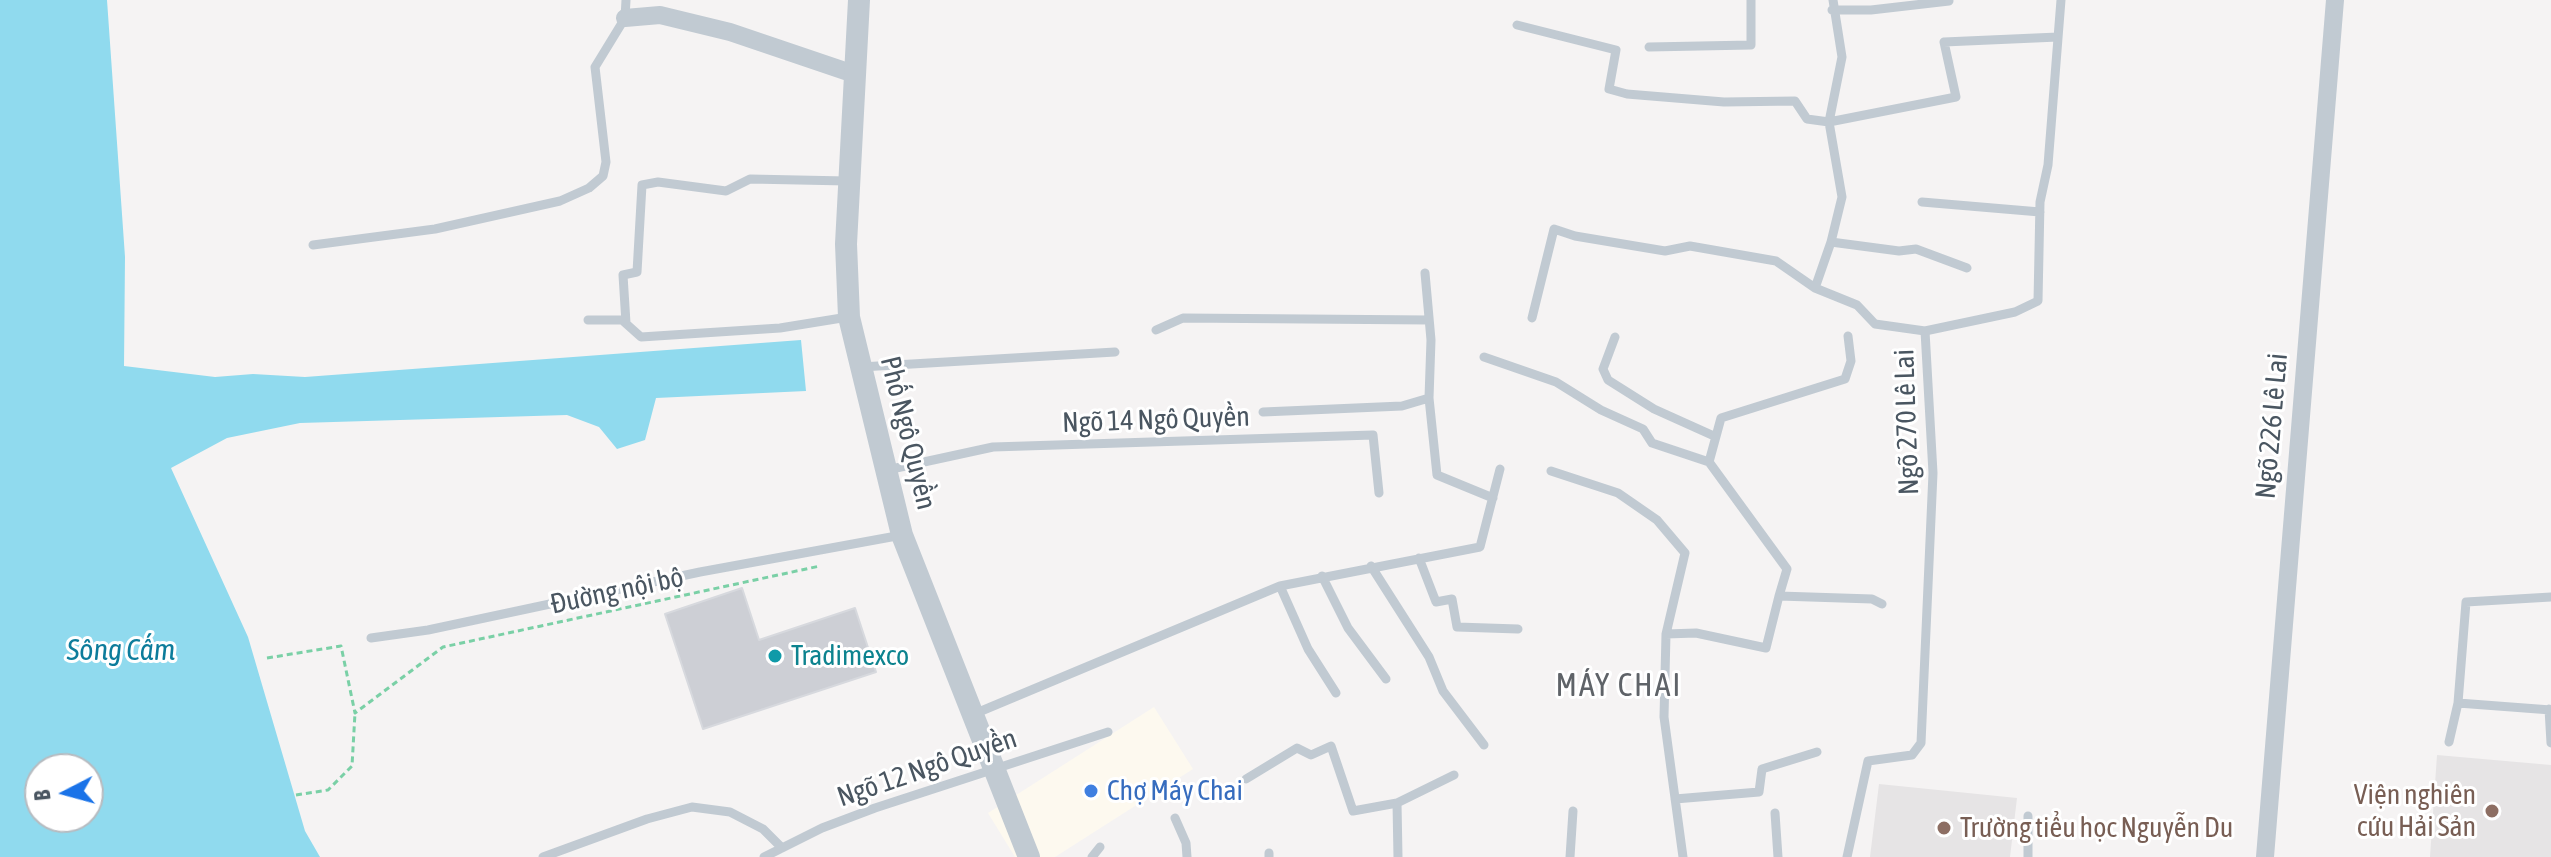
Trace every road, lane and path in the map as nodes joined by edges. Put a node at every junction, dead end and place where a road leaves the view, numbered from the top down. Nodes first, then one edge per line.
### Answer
1 (859, 0) edge
2 (1751, 0) edge
3 (2061, 0) edge
4 (2335, 0) edge
5 (1949, 1) edge
6 (1832, 5) edge
7 (626, 9) edge
8 (1517, 25) dead end
9 (2058, 37) junction
10 (1649, 47) dead end
11 (854, 74) junction
12 (1829, 122) junction
13 (849, 181) junction
14 (1922, 202) dead end
15 (2040, 212) junction
16 (1831, 242) junction
17 (313, 245) dead end
18 (1967, 268) dead end
19 (1425, 273) dead end
20 (1815, 288) junction
21 (849, 317) junction
22 (1532, 318) dead end
23 (588, 320) dead end
24 (1429, 320) junction
25 (626, 323) junction
26 (1156, 330) dead end
27 (1925, 331) junction
28 (1848, 336) dead end
29 (1615, 337) dead end
30 (1115, 352) dead end
31 (1484, 357) dead end
32 (861, 367) junction
33 (1429, 398) junction
34 (1263, 412) dead end
35 (1714, 436) junction
36 (1709, 462) junction
37 (1500, 469) dead end
38 (884, 471) junction
39 (1551, 471) dead end
40 (1379, 493) dead end
41 (1493, 498) junction
42 (902, 535) junction
43 (1419, 558) junction
44 (831, 561) dead end
45 (1371, 566) junction
46 (1322, 576) junction
47 (1280, 586) junction
48 (1779, 596) junction
49 (2551, 597) edge
50 (1882, 604) dead end
51 (1518, 629) dead end
52 (1666, 634) junction
53 (371, 638) dead end
54 (267, 658) dead end
55 (1386, 679) dead end
56 (1336, 693) dead end
57 (2458, 703) junction
58 (2550, 710) edge
59 (355, 713) junction
60 (971, 715) junction
61 (1108, 732) dead end
62 (2449, 742) dead end
63 (2551, 743) edge
64 (1484, 745) dead end
65 (1817, 752) dead end
66 (992, 767) junction
67 (1454, 775) dead end
68 (1246, 779) dead end
69 (296, 795) dead end
70 (1675, 799) junction
71 (1397, 803) junction
72 (1573, 811) dead end
73 (1775, 813) dead end
74 (2028, 816) dead end
75 (1175, 818) dead end
76 (782, 848) junction
77 (1101, 852) edge
78 (543, 857) edge
79 (764, 857) edge
80 (1029, 857) edge
81 (1092, 857) edge
82 (1187, 857) edge
83 (1398, 857) edge
84 (1570, 857) edge
85 (1683, 857) edge
86 (1778, 857) edge
87 (1847, 857) edge
88 (2028, 857) edge
89 (2265, 857) edge

1 - 11 street, Phố Ngô Quyền
2 - 10 lane
3 - 9 lane
4 - 89 street, Ngõ 226 Lê Lai
5 - 6 lane
6 - 12 lane
7 - 11 street
7 - 17 lane
8 - 12 lane
9 - 12 lane
9 - 15 lane
11 - 13 street, Phố Ngô Quyền
12 - 16 lane
13 - 21 street, Phố Ngô Quyền
13 - 25 lane
14 - 15 lane
15 - 27 lane
16 - 18 lane
16 - 20 lane
19 - 24 lane
20 - 22 lane, Ngõ 270 Lê Lai
20 - 27 lane, Ngõ 270 Lê Lai
21 - 25 lane
21 - 32 street, Phố Ngô Quyền
23 - 25 lane
24 - 26 lane
24 - 33 lane
27 - 87 lane, Ngõ 270 Lê Lai
28 - 35 lane
29 - 35 lane
30 - 32 lane
31 - 36 lane
32 - 38 street, Phố Ngô Quyền
33 - 34 lane
33 - 41 lane
35 - 36 lane
36 - 48 lane
37 - 41 lane
38 - 40 lane, Ngõ 14 Ngô Quyền
38 - 42 street, Phố Ngô Quyền
39 - 52 lane
41 - 43 lane
42 - 53 lane
42 - 60 street, Phố Ngô Quyền
43 - 45 lane
43 - 51 lane
44 - 59 path, Đường nội bộ
45 - 46 lane
45 - 64 lane
46 - 47 lane
46 - 55 lane
47 - 56 lane
47 - 60 lane
48 - 50 lane
48 - 52 lane
49 - 57 lane
52 - 70 lane
54 - 59 path
57 - 58 lane
57 - 62 lane
58 - 63 lane
59 - 69 path
60 - 66 street, Phố Ngô Quyền
61 - 66 lane, Ngõ 12 Ngô Quyền
65 - 70 lane
66 - 76 lane, Ngõ 12 Ngô Quyền
66 - 80 street, Phố Ngô Quyền
67 - 71 lane
68 - 71 lane
70 - 85 lane
71 - 83 lane
72 - 84 lane
73 - 86 lane
74 - 88 lane
75 - 82 lane
76 - 78 lane
76 - 79 lane, Ngõ 12 Ngô Quyền
77 - 81 lane

